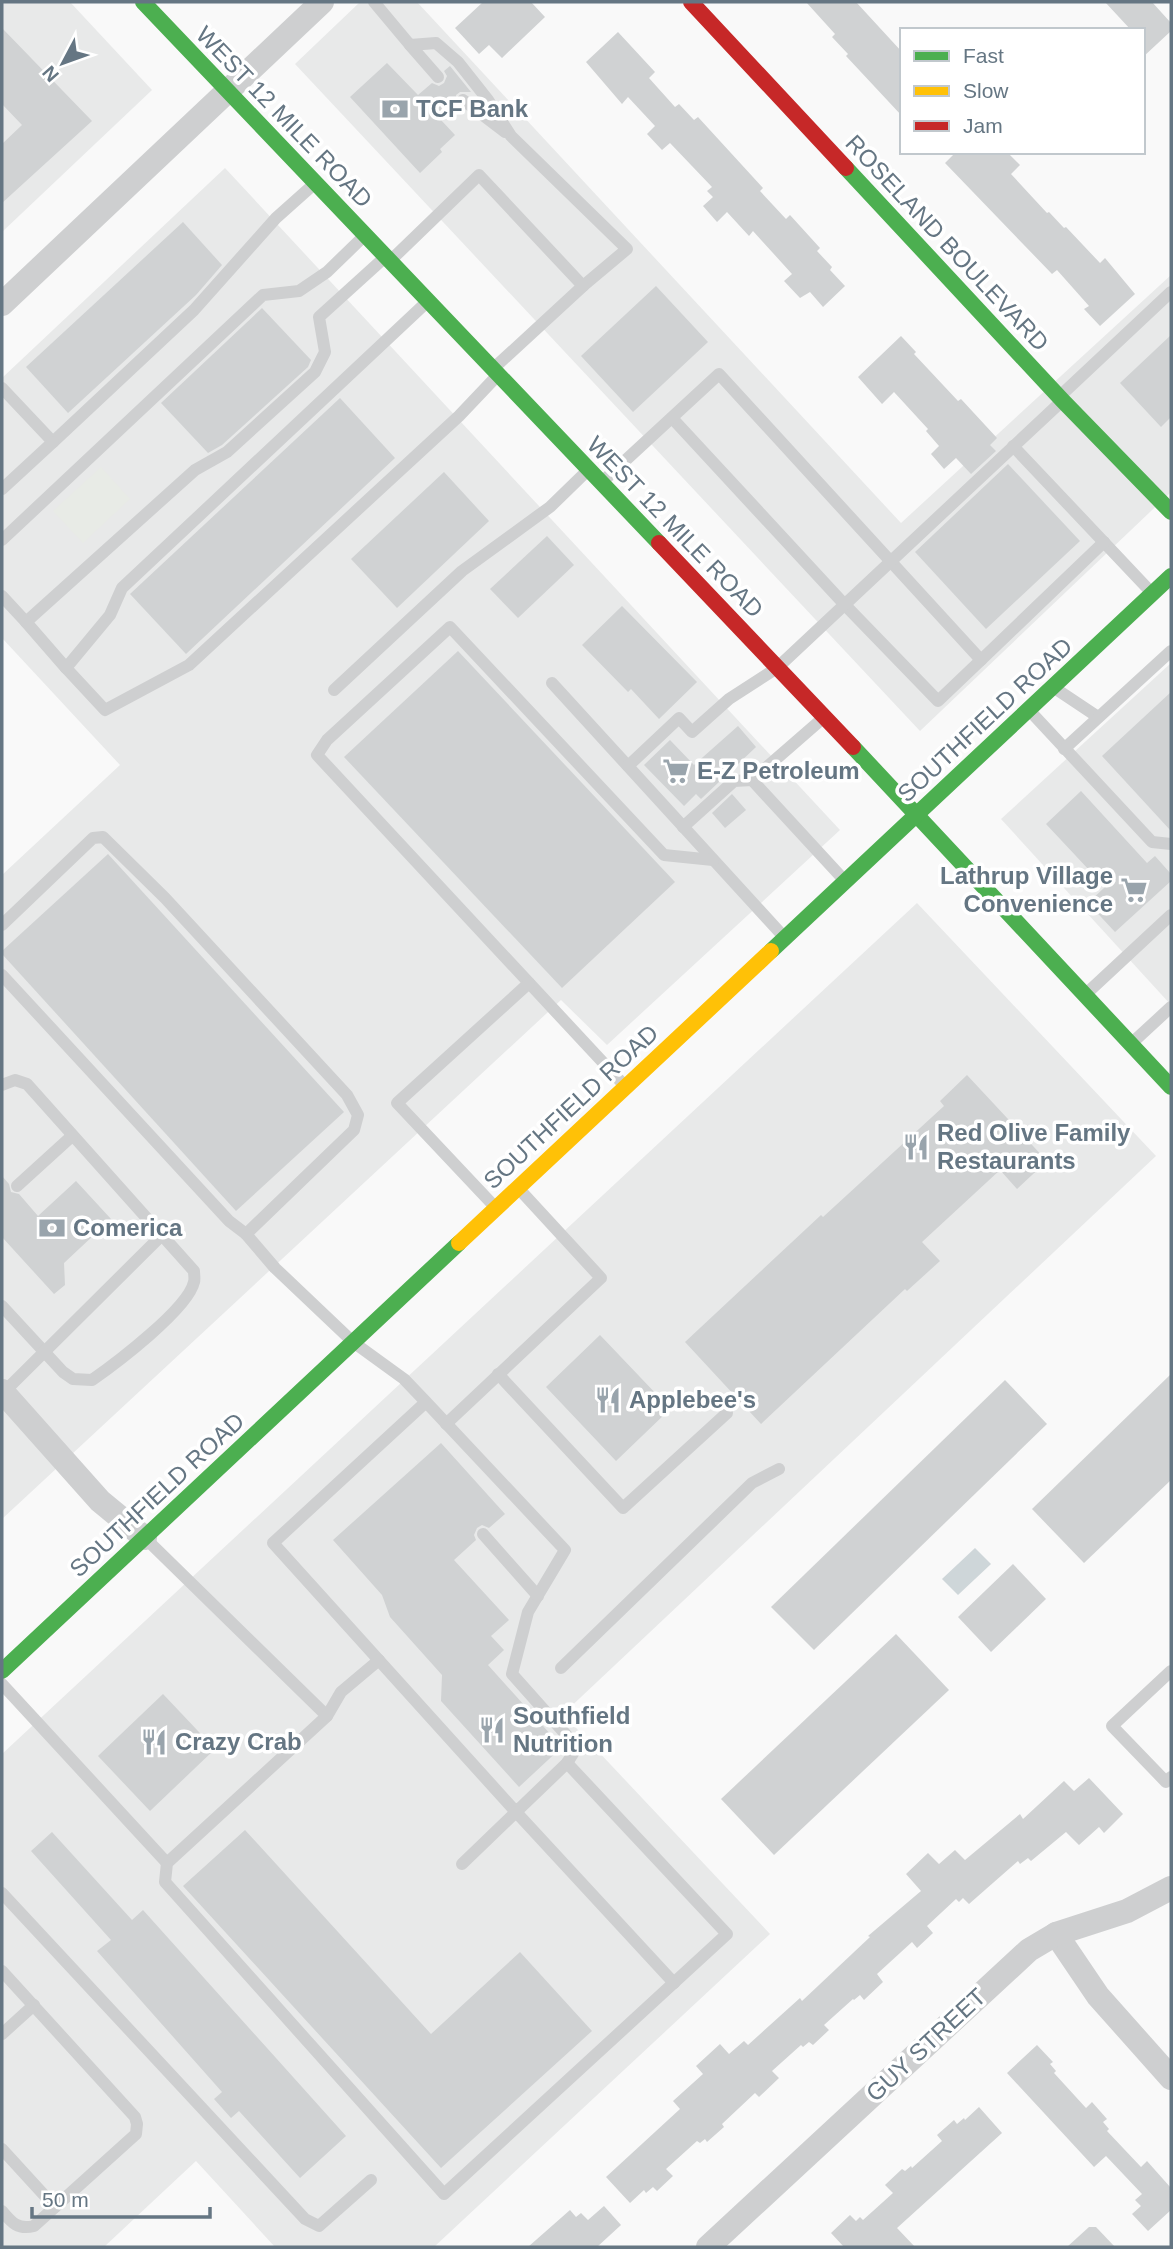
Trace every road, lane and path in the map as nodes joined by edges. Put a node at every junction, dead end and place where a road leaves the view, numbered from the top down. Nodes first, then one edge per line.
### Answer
1 (143, 2) edge
2 (322, 2) edge
3 (374, 2) edge
4 (691, 2) edge
5 (410, 45) junction
6 (438, 76) dead end
7 (229, 90) junction
8 (463, 100) dead end
9 (511, 136) junction
10 (315, 182) junction
11 (365, 235) junction
12 (388, 259) junction
13 (583, 286) junction
14 (1171, 292) edge
15 (428, 301) junction
16 (2, 304) edge
17 (495, 372) junction
18 (2, 388) edge
19 (1061, 399) junction
20 (672, 418) junction
21 (53, 442) junction
22 (1013, 446) junction
23 (589, 469) junction
24 (602, 482) junction
25 (2, 489) edge
26 (1171, 512) edge
27 (2, 540) edge
28 (1104, 542) junction
29 (890, 563) junction
30 (1171, 576) edge
31 (1153, 593) junction
32 (2, 596) edge
33 (845, 605) junction
34 (26, 622) junction
35 (1171, 651) edge
36 (981, 660) junction
37 (65, 668) junction
38 (778, 668) junction
39 (552, 683) dead end
40 (1053, 687) junction
41 (334, 690) dead end
42 (1029, 710) junction
43 (824, 717) junction
44 (1098, 717) junction
45 (1064, 749) junction
46 (628, 766) junction
47 (752, 780) junction
48 (917, 815) junction
49 (683, 827) junction
50 (1171, 844) edge
51 (713, 860) junction
52 (845, 881) junction
53 (1171, 915) edge
54 (2, 925) edge
55 (785, 937) junction
56 (2, 975) edge
57 (530, 983) junction
58 (1085, 994) junction
59 (1171, 1007) edge
60 (1131, 1044) junction
61 (2, 1085) edge
62 (1171, 1087) edge
63 (626, 1088) junction
64 (72, 1136) junction
65 (17, 1186) dead end
66 (518, 1188) junction
67 (496, 1208) junction
68 (246, 1234) junction
69 (162, 1235) junction
70 (2, 1306) edge
71 (353, 1342) junction
72 (43, 1351) junction
73 (498, 1374) junction
74 (2, 1392) edge
75 (426, 1402) junction
76 (727, 1413) dead end
77 (446, 1424) junction
78 (779, 1469) dead end
79 (483, 1534) dead end
80 (145, 1538) junction
81 (537, 1596) junction
82 (379, 1660) junction
83 (561, 1668) dead end
84 (2, 1671) edge
85 (1171, 1671) edge
86 (2, 1684) edge
87 (327, 1716) junction
88 (567, 1763) junction
89 (1171, 1777) edge
90 (516, 1812) junction
91 (167, 1863) junction
92 (462, 1864) dead end
93 (1171, 1888) edge
94 (2, 1893) edge
95 (1056, 1934) junction
96 (2, 1971) edge
97 (674, 1983) junction
98 (34, 2005) junction
99 (2, 2034) edge
100 (1171, 2078) edge
101 (2, 2149) edge
102 (371, 2180) dead end
103 (55, 2207) junction
104 (2, 2211) edge
105 (708, 2247) edge

1 - 7 main road, WEST 12 MILE ROAD
2 - 7 street
3 - 5 lane
4 - 19 main road, ROSELAND BOULEVARD
5 - 6 lane
5 - 9 lane
7 - 10 main road, WEST 12 MILE ROAD
7 - 16 street
8 - 9 lane
9 - 13 lane
10 - 11 main road, WEST 12 MILE ROAD
10 - 21 lane
11 - 12 main road, WEST 12 MILE ROAD
11 - 27 lane
12 - 13 lane
12 - 15 main road, WEST 12 MILE ROAD
12 - 34 lane
13 - 17 lane
14 - 19 lane
15 - 17 main road, WEST 12 MILE ROAD
15 - 37 lane
17 - 23 main road, WEST 12 MILE ROAD
17 - 37 lane
18 - 21 lane
19 - 22 lane
19 - 26 main road, ROSELAND BOULEVARD
20 - 24 lane
20 - 29 lane
20 - 33 lane
21 - 25 lane
22 - 28 lane
22 - 29 lane
23 - 24 main road, WEST 12 MILE ROAD
23 - 41 lane
24 - 38 main road, WEST 12 MILE ROAD
28 - 31 lane
28 - 36 lane
29 - 33 lane
29 - 36 lane
30 - 31 main road, SOUTHFIELD ROAD
31 - 40 main road, SOUTHFIELD ROAD
32 - 34 lane
33 - 36 lane
33 - 38 lane
34 - 37 lane
35 - 44 lane
38 - 43 main road, WEST 12 MILE ROAD
38 - 46 lane
39 - 46 lane
40 - 42 main road, SOUTHFIELD ROAD
40 - 44 lane
42 - 45 lane
42 - 48 main road, SOUTHFIELD ROAD
43 - 47 lane
43 - 48 main road, WEST 12 MILE ROAD
44 - 45 lane
45 - 50 lane
46 - 49 lane
47 - 49 lane
47 - 52 lane
48 - 52 main road, SOUTHFIELD ROAD
48 - 58 main road, WEST 12 MILE ROAD
49 - 51 lane
51 - 55 lane
51 - 57 lane
52 - 55 main road, SOUTHFIELD ROAD
53 - 58 lane
54 - 68 lane
55 - 63 main road, SOUTHFIELD ROAD
56 - 68 lane
57 - 63 lane
57 - 67 lane
58 - 60 main road, WEST 12 MILE ROAD
59 - 60 lane
60 - 62 main road, WEST 12 MILE ROAD
61 - 64 lane
63 - 66 main road, SOUTHFIELD ROAD
64 - 65 lane
64 - 69 lane
66 - 67 main road, SOUTHFIELD ROAD
66 - 73 lane
67 - 71 main road, SOUTHFIELD ROAD
68 - 71 lane
69 - 72 lane
69 - 72 lane
70 - 72 lane
71 - 75 lane
71 - 80 main road, SOUTHFIELD ROAD
72 - 74 lane
73 - 76 lane
73 - 77 lane
74 - 80 street
75 - 77 lane
75 - 82 lane
77 - 81 lane
78 - 83 lane
79 - 81 lane
80 - 84 main road, SOUTHFIELD ROAD
80 - 87 lane
81 - 88 lane
82 - 87 lane
82 - 90 lane
85 - 89 lane
86 - 91 lane
87 - 91 lane
88 - 90 lane
88 - 97 lane
90 - 92 lane
90 - 97 lane
91 - 97 lane
93 - 95 street, GUY STREET
94 - 102 lane
95 - 100 street
95 - 105 street, GUY STREET
96 - 98 lane
98 - 99 lane
98 - 103 lane
101 - 103 lane
103 - 104 lane

